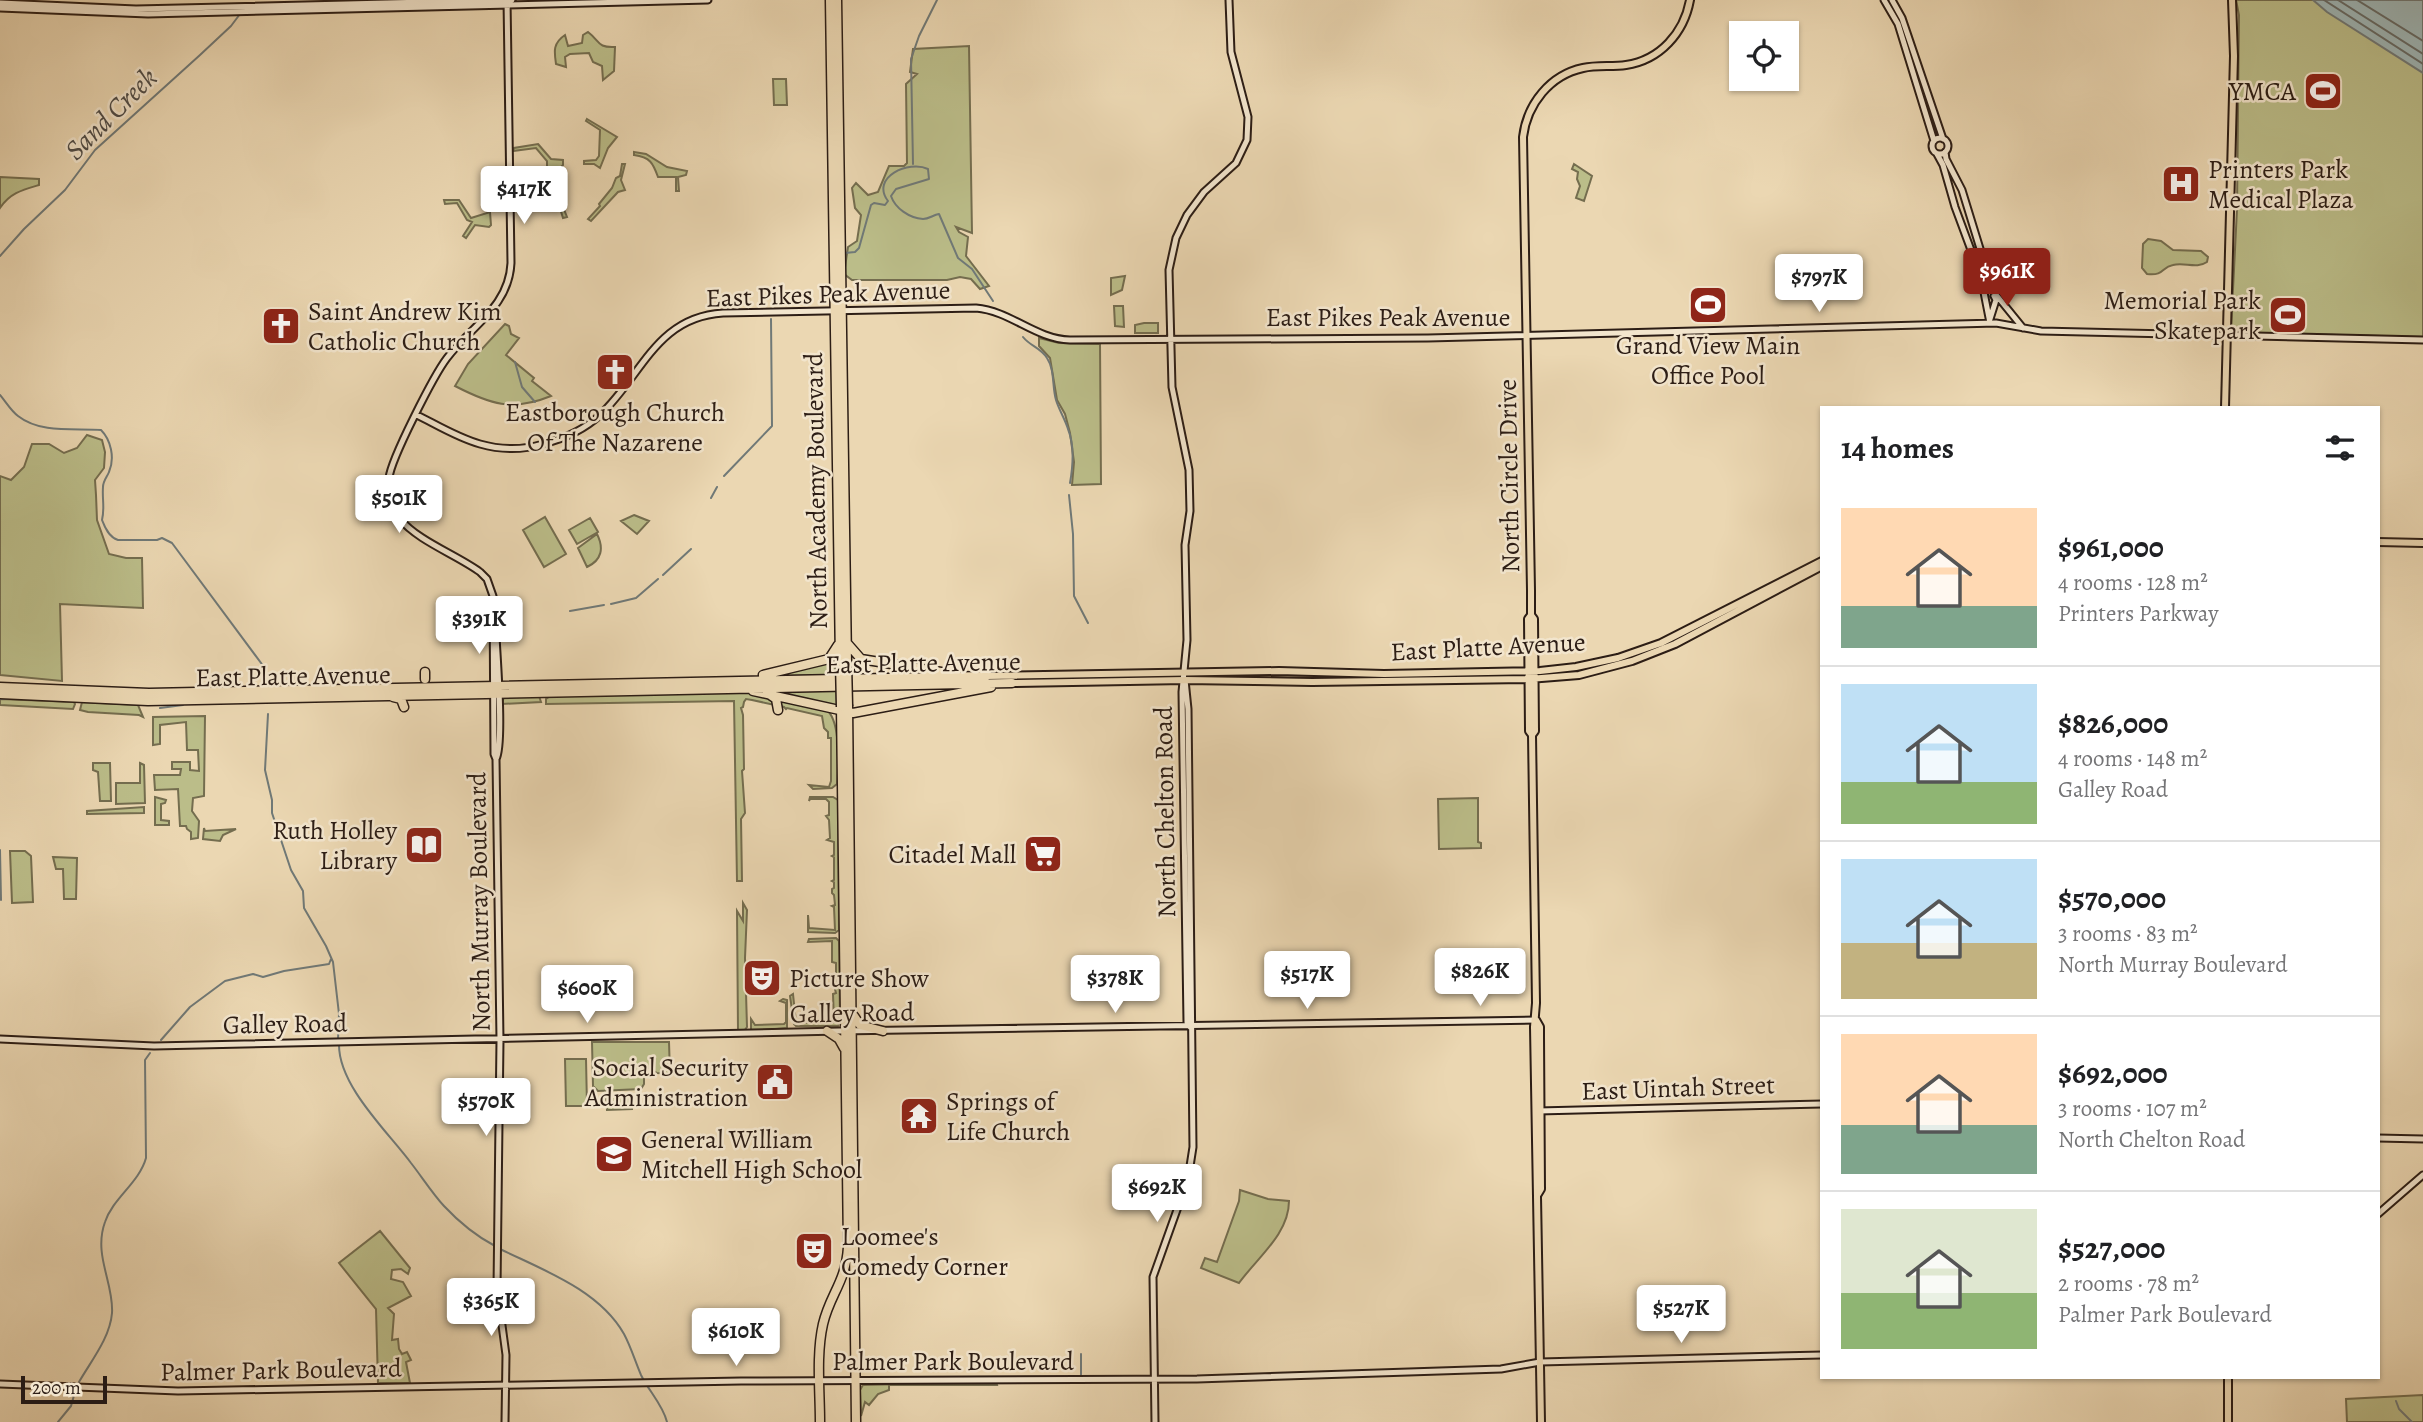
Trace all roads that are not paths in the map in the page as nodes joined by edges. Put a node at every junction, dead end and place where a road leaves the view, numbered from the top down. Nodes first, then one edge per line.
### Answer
1 (618, 0) edge
2 (708, 0) edge
3 (830, 0) edge
4 (837, 0) edge
5 (1229, 0) edge
6 (1690, 0) edge
7 (1884, 0) edge
8 (1892, 0) edge
9 (2232, 0) edge
10 (508, 1) edge
11 (0, 5) edge
12 (1934, 141) junction
13 (1945, 141) junction
14 (1945, 152) junction
15 (1936, 153) junction
16 (1993, 291) junction
17 (837, 310) junction
18 (1990, 321) junction
19 (2023, 328) junction
20 (1526, 336) junction
21 (2227, 336) junction
22 (1170, 338) junction
23 (2423, 340) edge
24 (2225, 406) edge
25 (417, 415) junction
26 (2380, 542) edge
27 (2423, 543) edge
28 (1820, 566) edge
29 (843, 642) junction
30 (829, 659) junction
31 (861, 659) junction
32 (843, 660) junction
33 (1185, 672) junction
34 (1531, 675) junction
35 (986, 676) junction
36 (1185, 680) junction
37 (1012, 683) junction
38 (728, 684) junction
39 (447, 686) junction
40 (0, 687) edge
41 (401, 687) junction
42 (495, 689) junction
43 (764, 692) junction
44 (276, 693) junction
45 (0, 694) edge
46 (259, 694) junction
47 (430, 694) junction
48 (375, 695) junction
49 (827, 708) junction
50 (844, 709) junction
51 (778, 710) dead end
52 (866, 711) junction
53 (845, 732) junction
54 (852, 1008) junction
55 (1536, 1020) junction
56 (1191, 1027) junction
57 (827, 1031) junction
58 (848, 1031) junction
59 (883, 1031) junction
60 (0, 1039) edge
61 (500, 1040) junction
62 (845, 1052) junction
63 (1820, 1104) edge
64 (1537, 1111) junction
65 (2380, 1138) edge
66 (2423, 1139) edge
67 (2423, 1175) edge
68 (2380, 1212) edge
69 (1820, 1355) edge
70 (1540, 1362) junction
71 (1155, 1379) junction
72 (2228, 1379) edge
73 (855, 1380) junction
74 (820, 1381) junction
75 (0, 1384) edge
76 (506, 1385) junction
77 (505, 1422) edge
78 (820, 1422) edge
79 (856, 1422) edge
80 (1155, 1422) edge
81 (1541, 1422) edge
82 (2228, 1422) edge

1 - 2 main road
1 - 10 main road
3 - 17 highway
4 - 17 highway
5 - 22 main road, North Chelton Road
6 - 20 main road, North Circle Drive
7 - 12 main road
8 - 13 main road
9 - 21 main road
10 - 11 main road
10 - 25 main road, North Murray Boulevard
12 - 13 main road
12 - 15 main road
13 - 14 main road
14 - 15 main road
14 - 16 main road
15 - 18 main road
16 - 18 main road
16 - 19 main road
17 - 22 main road, East Pikes Peak Avenue
17 - 25 main road, East Pikes Peak Avenue
17 - 29 highway, North Academy Boulevard
18 - 19 main road, East Pikes Peak Avenue
18 - 20 main road, East Pikes Peak Avenue
19 - 21 main road, East Pikes Peak Avenue
20 - 22 main road, East Pikes Peak Avenue
20 - 34 main road, North Circle Drive
21 - 23 main road, East Pikes Peak Avenue
21 - 24 main road
22 - 33 main road, North Chelton Road
25 - 42 main road, North Murray Boulevard
26 - 27 main road
28 - 34 main road, East Platte Avenue
29 - 30 highway
29 - 31 highway
29 - 32 highway, North Academy Boulevard
30 - 32 highway
30 - 38 highway
31 - 32 highway
31 - 35 highway
32 - 50 highway, North Academy Boulevard, bridge
33 - 34 main road, East Platte Avenue
33 - 35 main road, East Platte Avenue
33 - 36 main road, North Chelton Road
34 - 36 main road, East Platte Avenue
34 - 55 main road, North Circle Drive
35 - 38 highway, East Platte Avenue
36 - 37 main road, East Platte Avenue
36 - 56 main road, North Chelton Road
37 - 38 highway, East Platte Avenue
37 - 52 highway
38 - 42 highway, East Platte Avenue
38 - 43 highway
39 - 41 highway, East Platte Avenue
39 - 41 highway
39 - 42 highway, East Platte Avenue
40 - 46 highway, East Platte Avenue
41 - 44 highway, East Platte Avenue
42 - 47 highway, East Platte Avenue
42 - 61 main road, North Murray Boulevard
43 - 49 highway
43 - 51 highway
44 - 46 highway, East Platte Avenue
44 - 48 highway, East Platte Avenue
45 - 46 highway, East Platte Avenue
47 - 48 highway, East Platte Avenue
47 - 48 highway
49 - 50 highway
49 - 53 highway
50 - 52 highway
50 - 53 highway, North Academy Boulevard
52 - 53 highway
53 - 54 highway, North Academy Boulevard
53 - 58 highway, North Academy Boulevard
54 - 58 highway, North Academy Boulevard
54 - 59 highway
55 - 56 main road, Galley Road
55 - 64 main road, North Circle Drive
56 - 59 main road, Galley Road
56 - 71 main road, North Chelton Road
57 - 58 main road, Galley Road
57 - 61 main road, Galley Road
57 - 62 highway
58 - 59 main road, Galley Road
58 - 62 highway, North Academy Boulevard
58 - 73 highway, North Academy Boulevard
60 - 61 main road, Galley Road
61 - 76 main road, North Murray Boulevard
62 - 74 highway, North Academy Boulevard
63 - 64 main road, East Uintah Street
64 - 70 main road, North Circle Drive
65 - 66 main road
67 - 68 main road
69 - 70 main road, Palmer Park Boulevard
70 - 71 main road, Palmer Park Boulevard
70 - 81 main road, North Circle Drive
71 - 73 main road, Palmer Park Boulevard
71 - 80 main road, North Chelton Road
72 - 82 main road
73 - 74 main road, Palmer Park Boulevard
73 - 79 highway, North Academy Boulevard
74 - 76 main road, Palmer Park Boulevard
74 - 78 highway, North Academy Boulevard
75 - 76 main road, Palmer Park Boulevard
76 - 77 main road, North Murray Boulevard

